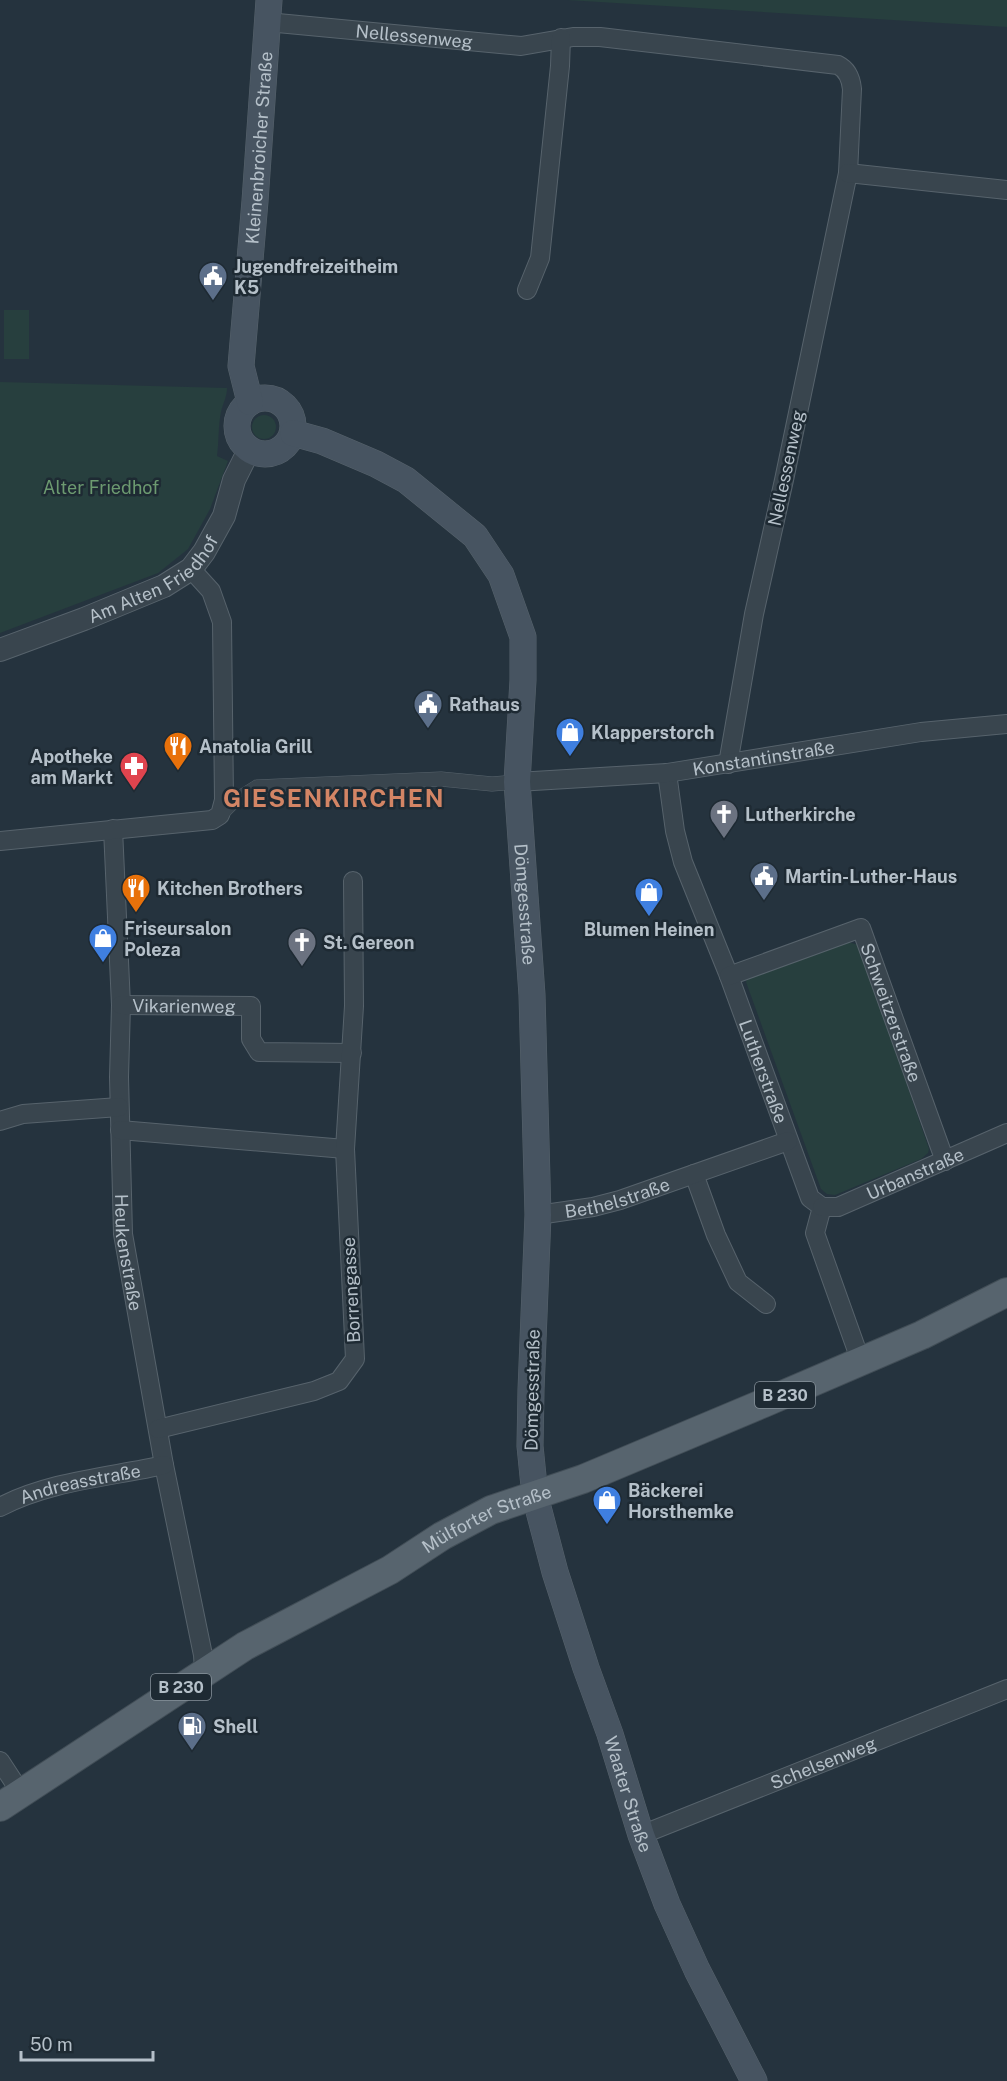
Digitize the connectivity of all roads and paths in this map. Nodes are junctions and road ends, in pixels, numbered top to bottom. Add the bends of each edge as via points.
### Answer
1 (268, 11) edge
2 (561, 38) junction
3 (848, 173) junction
4 (1007, 190) edge
5 (527, 291) dead end
6 (250, 402) junction
7 (293, 433) junction
8 (249, 450) junction
9 (191, 569) junction
10 (0, 650) edge
11 (1007, 724) edge
12 (728, 764) junction
13 (667, 773) junction
14 (505, 783) junction
15 (220, 815) junction
16 (113, 829) junction
17 (0, 841) edge
18 (352, 880) dead end
19 (729, 976) junction
20 (121, 1005) junction
21 (352, 1053) junction
22 (119, 1107) junction
23 (0, 1121) edge
24 (120, 1130) junction
25 (1007, 1133) edge
26 (788, 1141) junction
27 (345, 1149) junction
28 (945, 1161) junction
29 (694, 1174) junction
30 (822, 1207) junction
31 (538, 1215) junction
32 (1007, 1292) edge
33 (766, 1304) dead end
34 (861, 1362) junction
35 (158, 1429) junction
36 (164, 1465) junction
37 (535, 1496) junction
38 (0, 1508) edge
39 (204, 1671) junction
40 (1007, 1689) edge
41 (0, 1761) edge
42 (10, 1800) edge
43 (641, 1835) junction
44 (754, 2081) edge

1 - 2 street, Nellessenweg via 521,46
1 - 6 main road, Kleinenbroicher Straße via 241,366
2 - 3 street, Nellessenweg via 600,37 843,67 852,89
2 - 5 street via 540,258
3 - 4 street
3 - 12 street, Nellessenweg via 754,614
6 - 7 main road via 266,398 282,403 292,417
6 - 8 main road via 239,414 236,429
7 - 8 main road via 285,446 272,454
7 - 14 main road, Dömgesstraße via 333,446 406,480 475,536 501,574 524,637 523,680
8 - 9 street, Am Alten Friedhof via 234,480 224,516
9 - 10 street, Am Alten Friedhof via 164,586
9 - 15 street via 212,591 222,622 224,800
11 - 12 street, Konstantinstraße via 921,732
12 - 13 street, Konstantinstraße
13 - 14 street, Konstantinstraße
13 - 19 street, Lutherstraße via 683,862
14 - 15 street via 441,779 257,787
14 - 31 main road, Dömgesstraße via 532,995
15 - 16 street via 212,820
16 - 17 street
16 - 20 street, Heukenstraße
18 - 21 street, Borrengasse
19 - 26 street, Lutherstraße
19 - 28 street, Schweitzerstraße via 861,928
20 - 21 street, Vikarienweg via 251,1006 251,1039 259,1052
20 - 22 street, Heukenstraße
21 - 27 street, Borrengasse
22 - 23 street via 23,1114
22 - 24 street, Heukenstraße
24 - 27 street
24 - 35 street, Heukenstraße via 123,1234
25 - 28 street, Urbanstraße
26 - 29 street, Bethelstraße
26 - 30 street, Lutherstraße via 810,1198
27 - 35 street, Borrengasse via 355,1359 339,1381 314,1391
28 - 30 street, Urbanstraße via 838,1207
29 - 31 street, Bethelstraße via 620,1200
29 - 33 street, Bethelstraße via 738,1282
30 - 34 street via 814,1233
31 - 37 main road, Dömgesstraße via 531,1390
32 - 34 main road, Mülforter Straße / B 230
34 - 37 main road, Mülforter Straße / B 230 via 604,1471
35 - 36 street, Heukenstraße
36 - 38 street, Andreasstraße via 22,1496
36 - 39 street, Heukenstraße
37 - 39 main road, Mülforter Straße / B 230 via 491,1510
37 - 43 main road, Waater Straße via 563,1598
39 - 42 main road, Mülforter Straße / B 230
40 - 43 street, Schelsenweg
41 - 42 street
43 - 44 main road, Waater Straße via 692,1960

